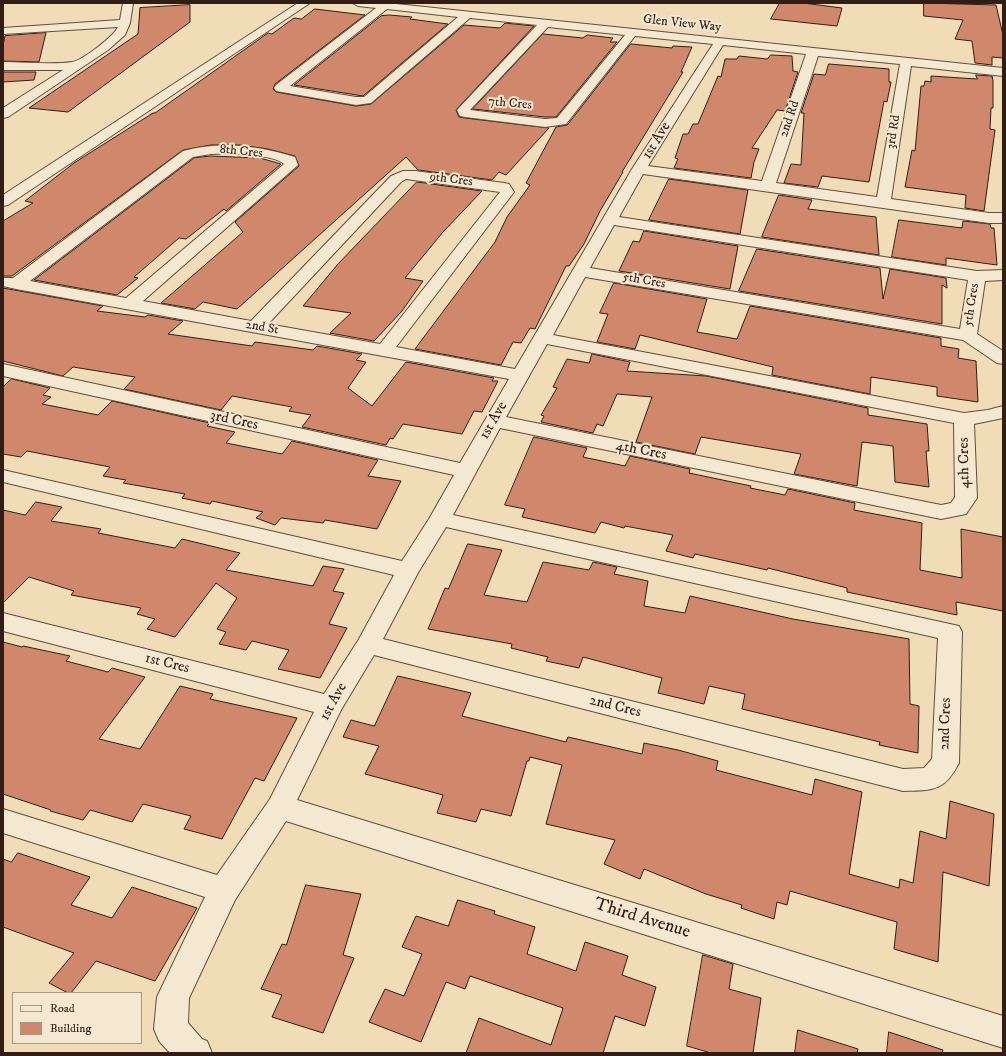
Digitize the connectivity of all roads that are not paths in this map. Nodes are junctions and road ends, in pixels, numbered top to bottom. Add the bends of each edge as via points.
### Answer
1 (128, 3) edge
2 (305, 3) edge
3 (358, 3) edge
4 (392, 5) edge
5 (467, 15) junction
6 (125, 23) junction
7 (544, 24) junction
8 (3, 31) edge
9 (632, 32) junction
10 (720, 42) junction
11 (813, 52) junction
12 (906, 62) junction
13 (3, 66) edge
14 (75, 66) junction
15 (1003, 72) edge
16 (5, 111) edge
17 (639, 169) junction
18 (768, 186) junction
19 (3, 202) edge
20 (882, 202) junction
21 (1003, 218) edge
22 (610, 220) junction
23 (580, 270) junction
24 (1003, 275) edge
25 (977, 276) junction
26 (9, 283) edge
27 (130, 304) junction
28 (256, 326) junction
29 (968, 336) junction
30 (542, 338) junction
31 (384, 351) junction
32 (1003, 359) edge
33 (3, 370) edge
34 (520, 375) junction
35 (1003, 412) edge
36 (964, 419) junction
37 (494, 421) junction
38 (466, 471) junction
39 (3, 476) edge
40 (440, 519) junction
41 (408, 570) junction
42 (3, 622) edge
43 (368, 644) junction
44 (330, 706) junction
45 (280, 807) junction
46 (3, 821) edge
47 (224, 890) junction
48 (1003, 1032) edge
49 (195, 1053) edge

1 - 6 street
2 - 19 street
3 - 4 street, Glen View Way
4 - 5 street, Glen View Way
4 - 5 street via 280,88 356,101 367,100
5 - 7 street, Glen View Way
6 - 8 street
6 - 14 street via 121,33 104,48
7 - 9 street, Glen View Way
7 - 9 street, 7th Cres via 463,110 465,114 545,123 561,120
9 - 10 street, Glen View Way
10 - 11 street, Glen View Way
10 - 17 street, 1st Ave
11 - 12 street, Glen View Way
11 - 18 street, 2nd Rd
12 - 15 street, Glen View Way
12 - 20 street, 3rd Rd
13 - 14 street
14 - 16 street
17 - 18 street
17 - 22 street, 1st Ave
18 - 20 street
20 - 21 street
22 - 23 street, 1st Ave
22 - 25 street, 5th Cres
23 - 29 street, 5th Cres
23 - 30 street, 1st Ave
24 - 25 street
25 - 29 street, 5th Cres
26 - 27 street, 2nd St
26 - 27 street, 8th Cres via 188,154 201,149 218,148 280,156 290,160 291,165
27 - 28 street, 2nd St
28 - 31 street, 2nd St
28 - 31 street, 9th Cres via 396,179 403,175 504,187 507,192
29 - 32 street
30 - 34 street, 1st Ave
30 - 36 street, 4th Cres
31 - 34 street, 2nd St
33 - 38 street, 3rd Cres
34 - 37 street, 1st Ave
35 - 36 street
36 - 37 street, 4th Cres via 966,498 958,509 941,512
37 - 38 street, 1st Ave
38 - 40 street, 1st Ave
39 - 41 street
40 - 41 street, 1st Ave
40 - 43 street, 2nd Cres via 950,632 945,763 931,778 903,780
41 - 43 street, 1st Ave
42 - 44 street, 1st Cres
43 - 44 street, 1st Ave
44 - 45 street, 1st Ave
45 - 47 street, 1st Ave
45 - 48 street, Third Avenue
46 - 47 street
47 - 49 street, 1st Ave via 173,997 171,1029 190,1051

